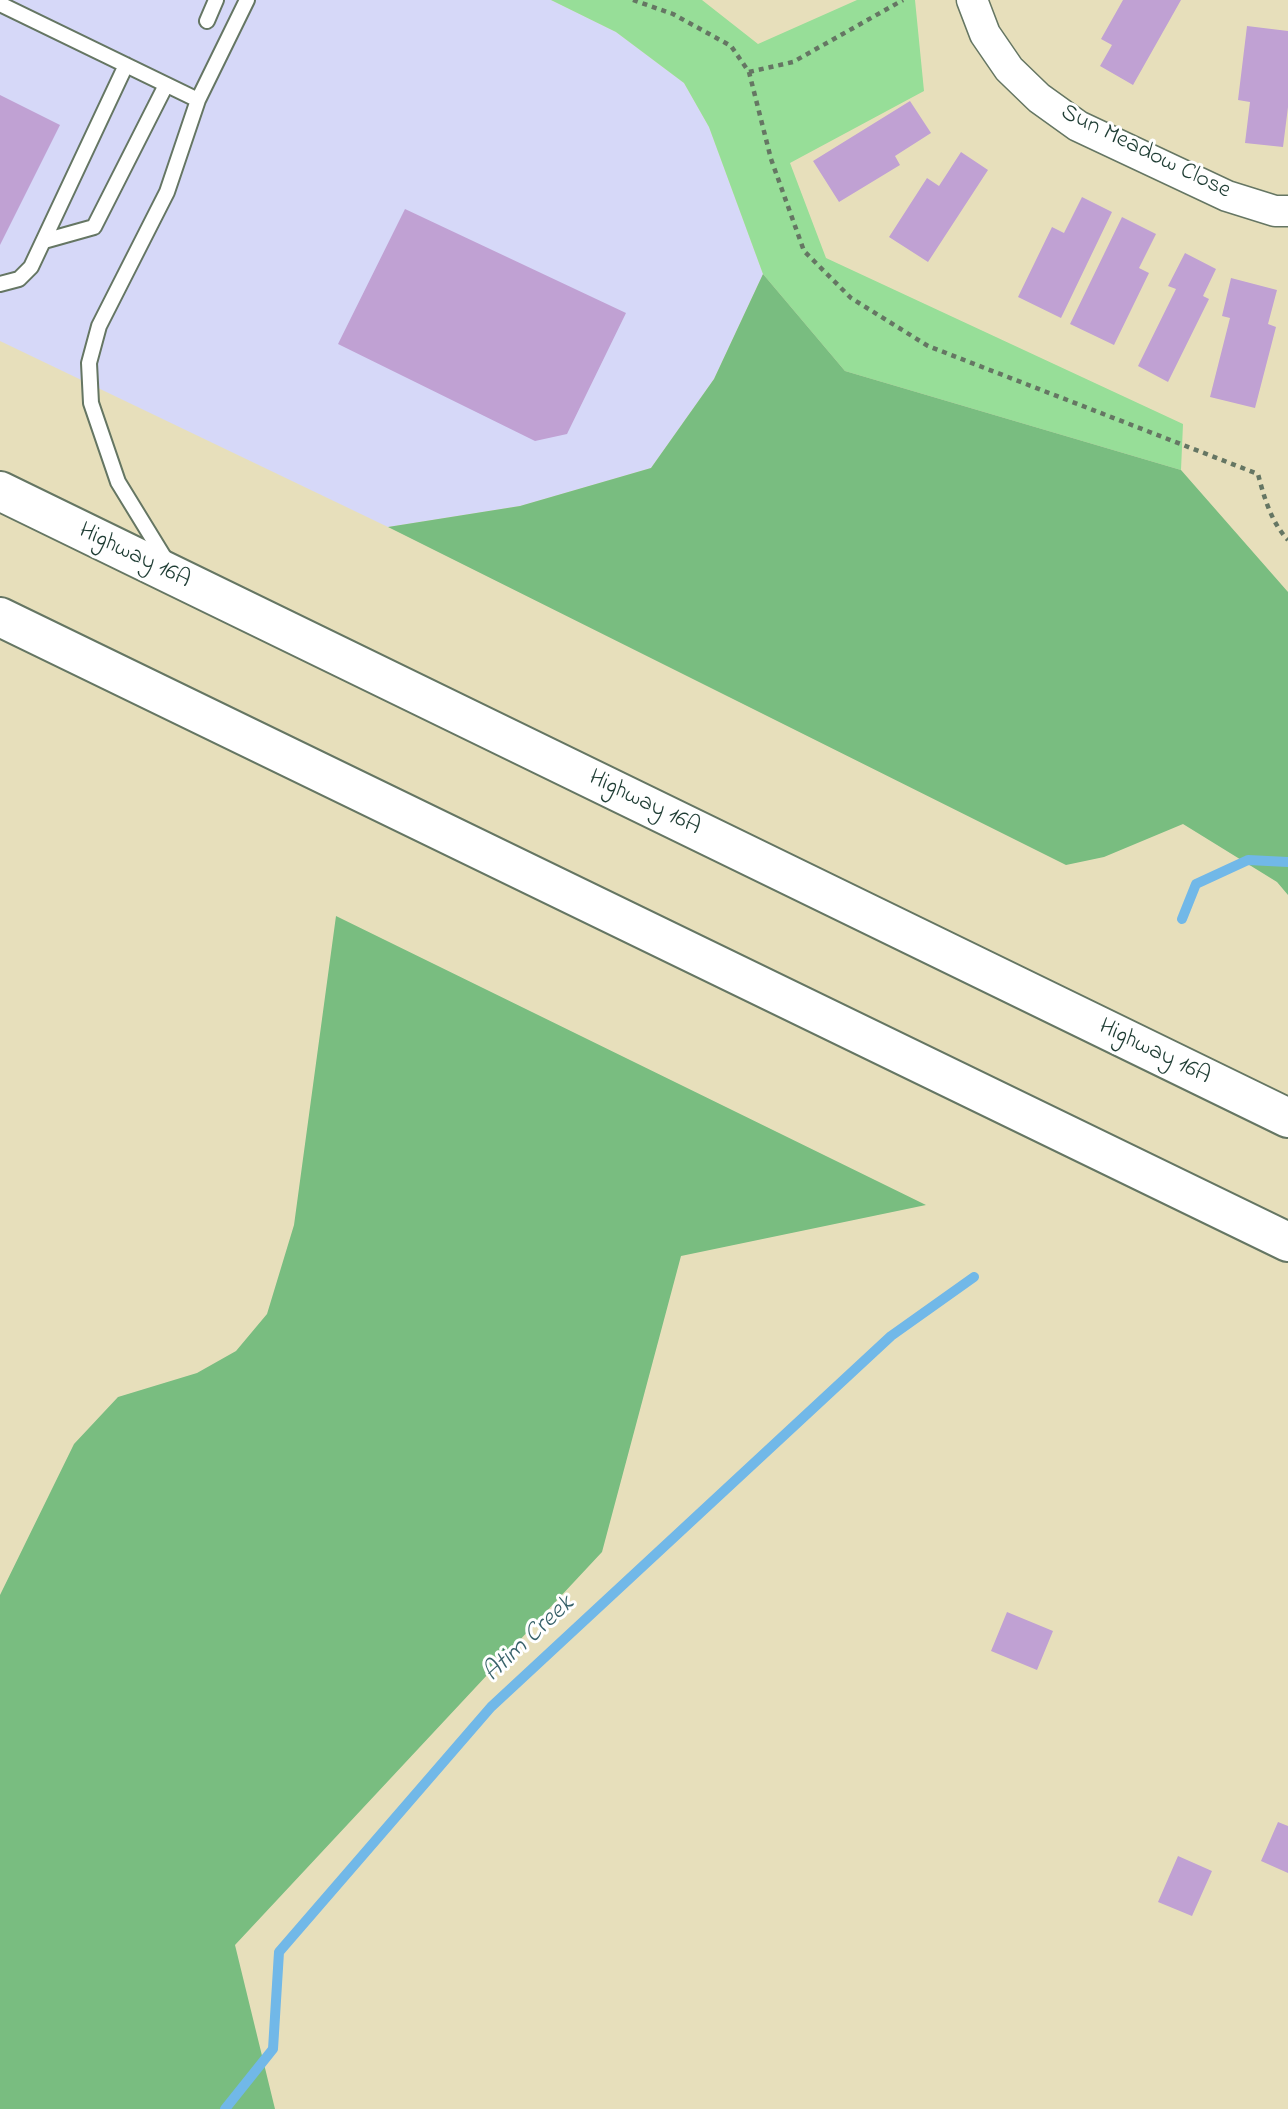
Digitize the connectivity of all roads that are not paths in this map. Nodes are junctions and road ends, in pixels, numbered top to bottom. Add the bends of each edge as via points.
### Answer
1 (216, 0) edge
2 (247, 0) edge
3 (972, 0) edge
4 (0, 4) edge
5 (206, 21) dead end
6 (126, 65) junction
7 (166, 85) junction
8 (198, 100) junction
9 (1288, 211) edge
10 (44, 241) junction
11 (0, 284) edge
12 (0, 491) edge
13 (178, 579) junction
14 (0, 617) edge
15 (1288, 1118) edge
16 (1288, 1242) edge

1 - 5 lane
2 - 8 lane
3 - 9 street, Sun Meadow Close via 985,34 1009,69 1078,126 1227,196
4 - 6 lane
6 - 7 lane
6 - 10 lane
7 - 8 lane
7 - 10 lane via 94,227
8 - 13 lane via 167,192 99,326 89,363 91,403 118,482
10 - 11 lane via 19,279
12 - 13 main road, Highway 16A
13 - 15 main road, Highway 16A
14 - 16 main road

